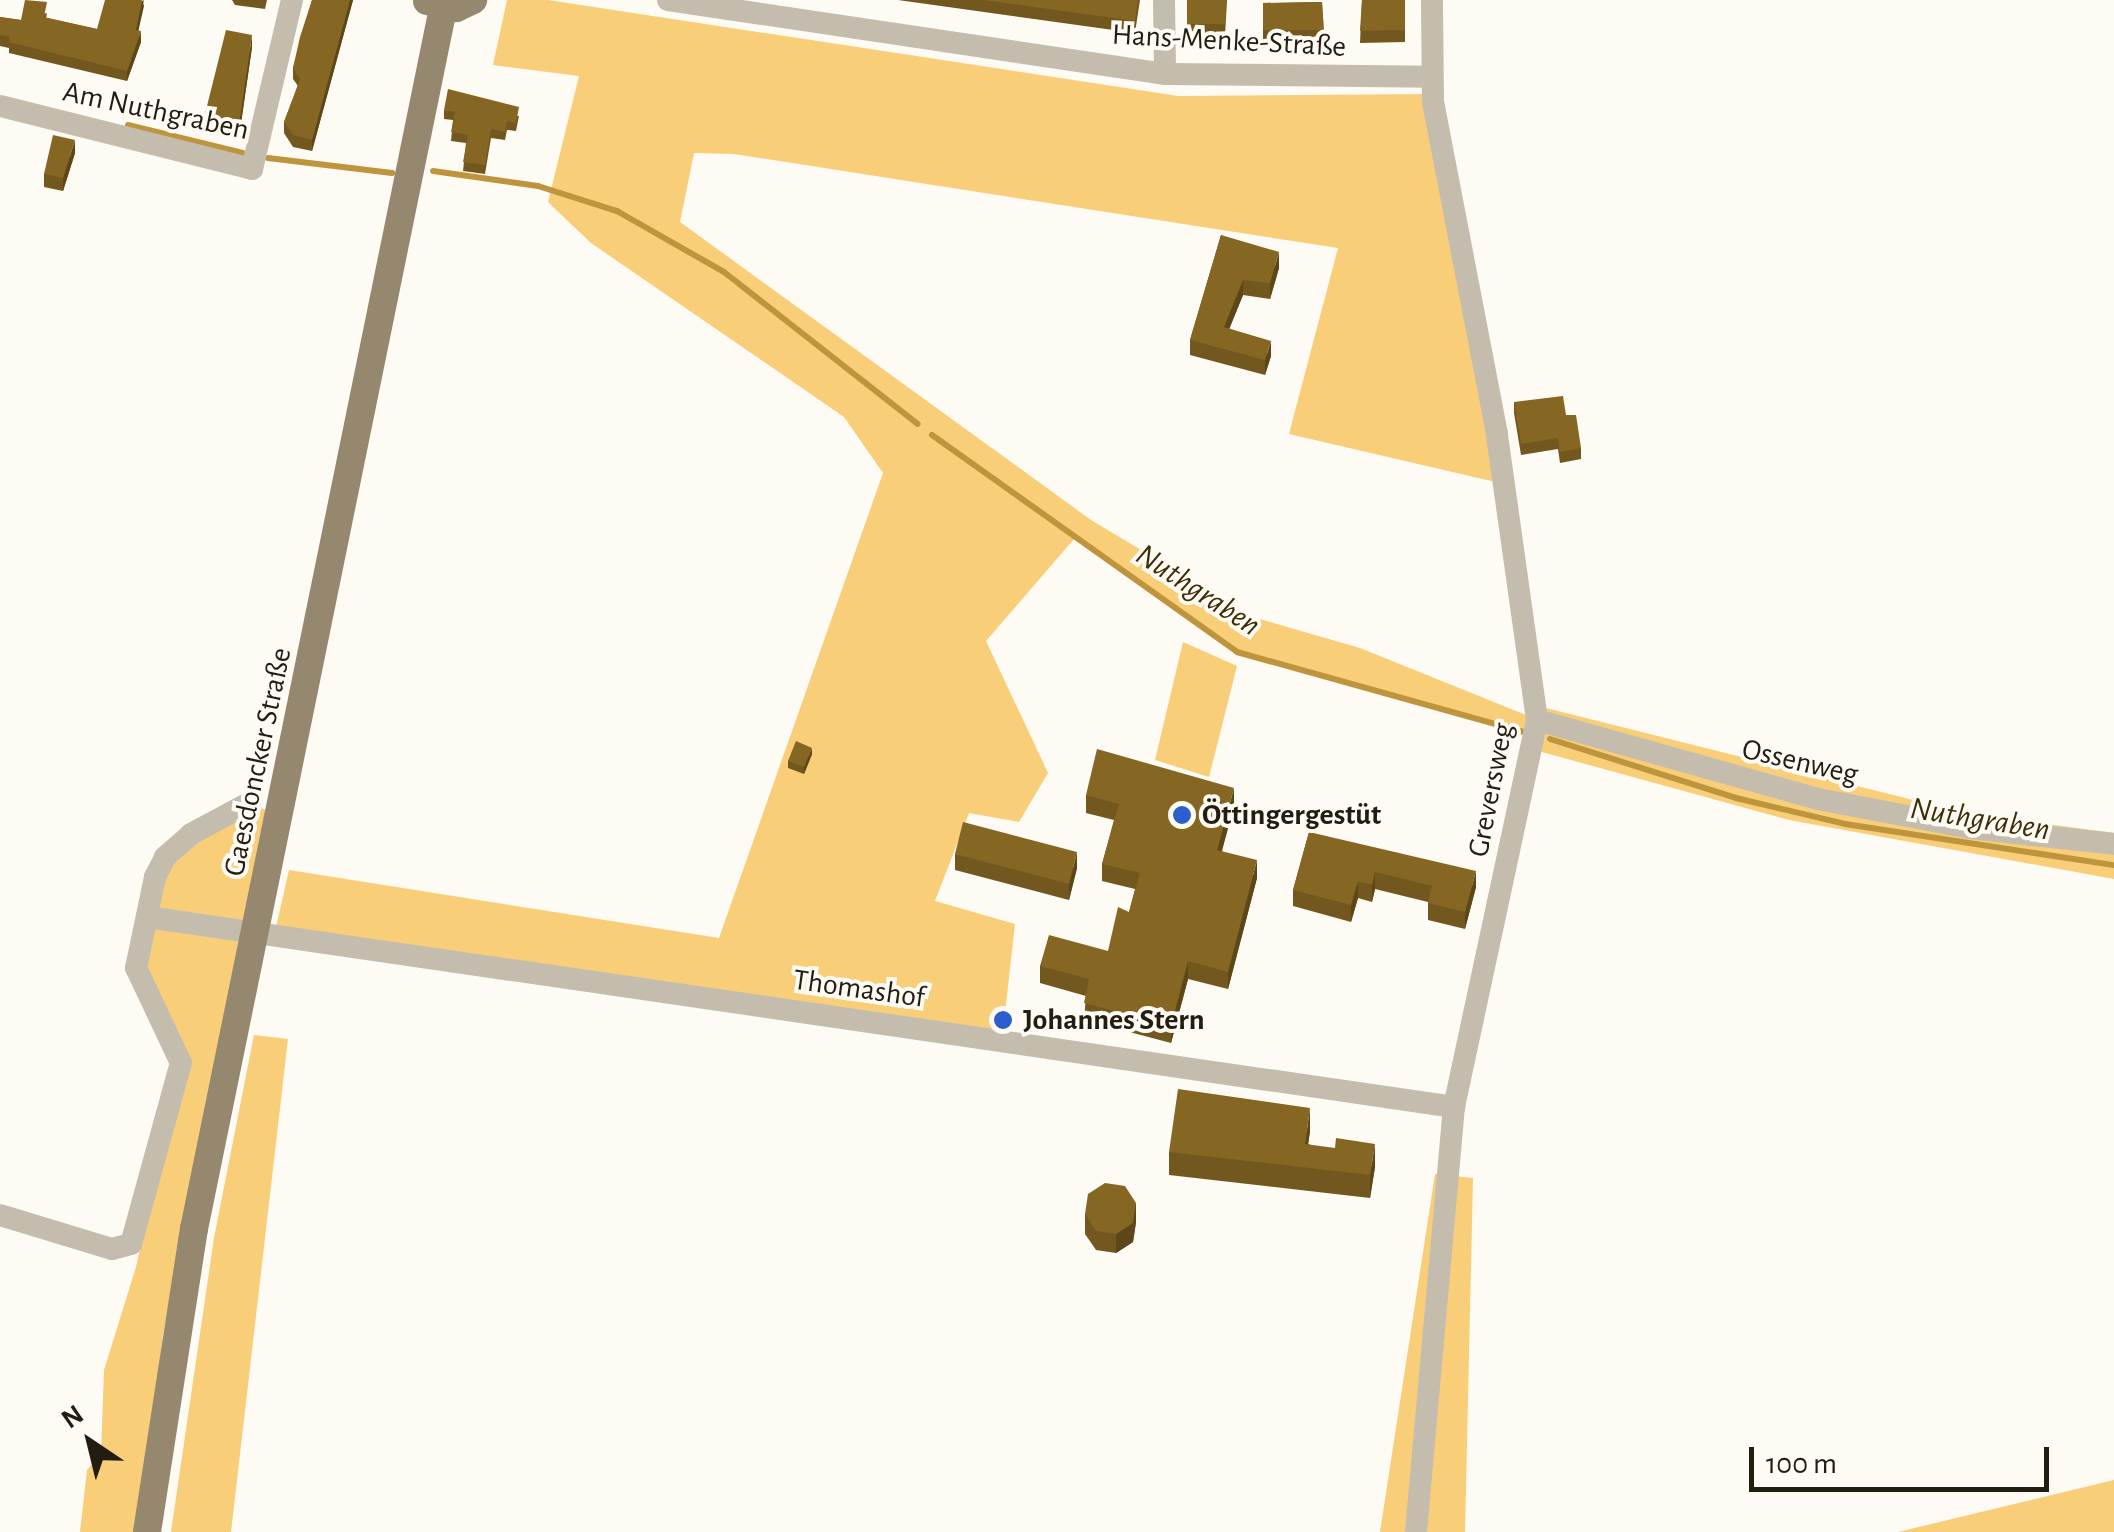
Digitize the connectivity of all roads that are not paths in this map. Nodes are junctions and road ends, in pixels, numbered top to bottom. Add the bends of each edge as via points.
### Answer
1 (292, 0) edge
2 (473, 0) edge
3 (668, 0) edge
4 (1164, 0) edge
5 (1432, 0) edge
6 (434, 4) edge
7 (740, 6) edge
8 (1165, 74) junction
9 (1431, 77) junction
10 (0, 106) edge
11 (1537, 720) junction
12 (244, 805) dead end
13 (2114, 844) edge
14 (147, 917) junction
15 (254, 934) junction
16 (1454, 1107) junction
17 (0, 1216) edge
18 (147, 1532) edge
19 (1416, 1532) edge

1 - 10 street, Am Nuthgraben via 252,169
2 - 6 main road, Gaesdoncker Straße
3 - 7 street, Hans-Menke-Straße
4 - 8 street
5 - 9 street, Greversweg
6 - 15 main road, Gaesdoncker Straße
7 - 8 street, Hans-Menke-Straße
8 - 9 street, Hans-Menke-Straße
9 - 11 street, Greversweg via 1497,434
11 - 13 street, Ossenweg via 1818,799 1970,828
11 - 16 street, Greversweg
12 - 14 street via 165,857
14 - 15 street, Thomashof
14 - 17 street via 136,968 181,1063 131,1244 112,1249
15 - 16 street, Thomashof
15 - 18 main road, Gaesdoncker Straße via 194,1229
16 - 19 street, Greversweg

